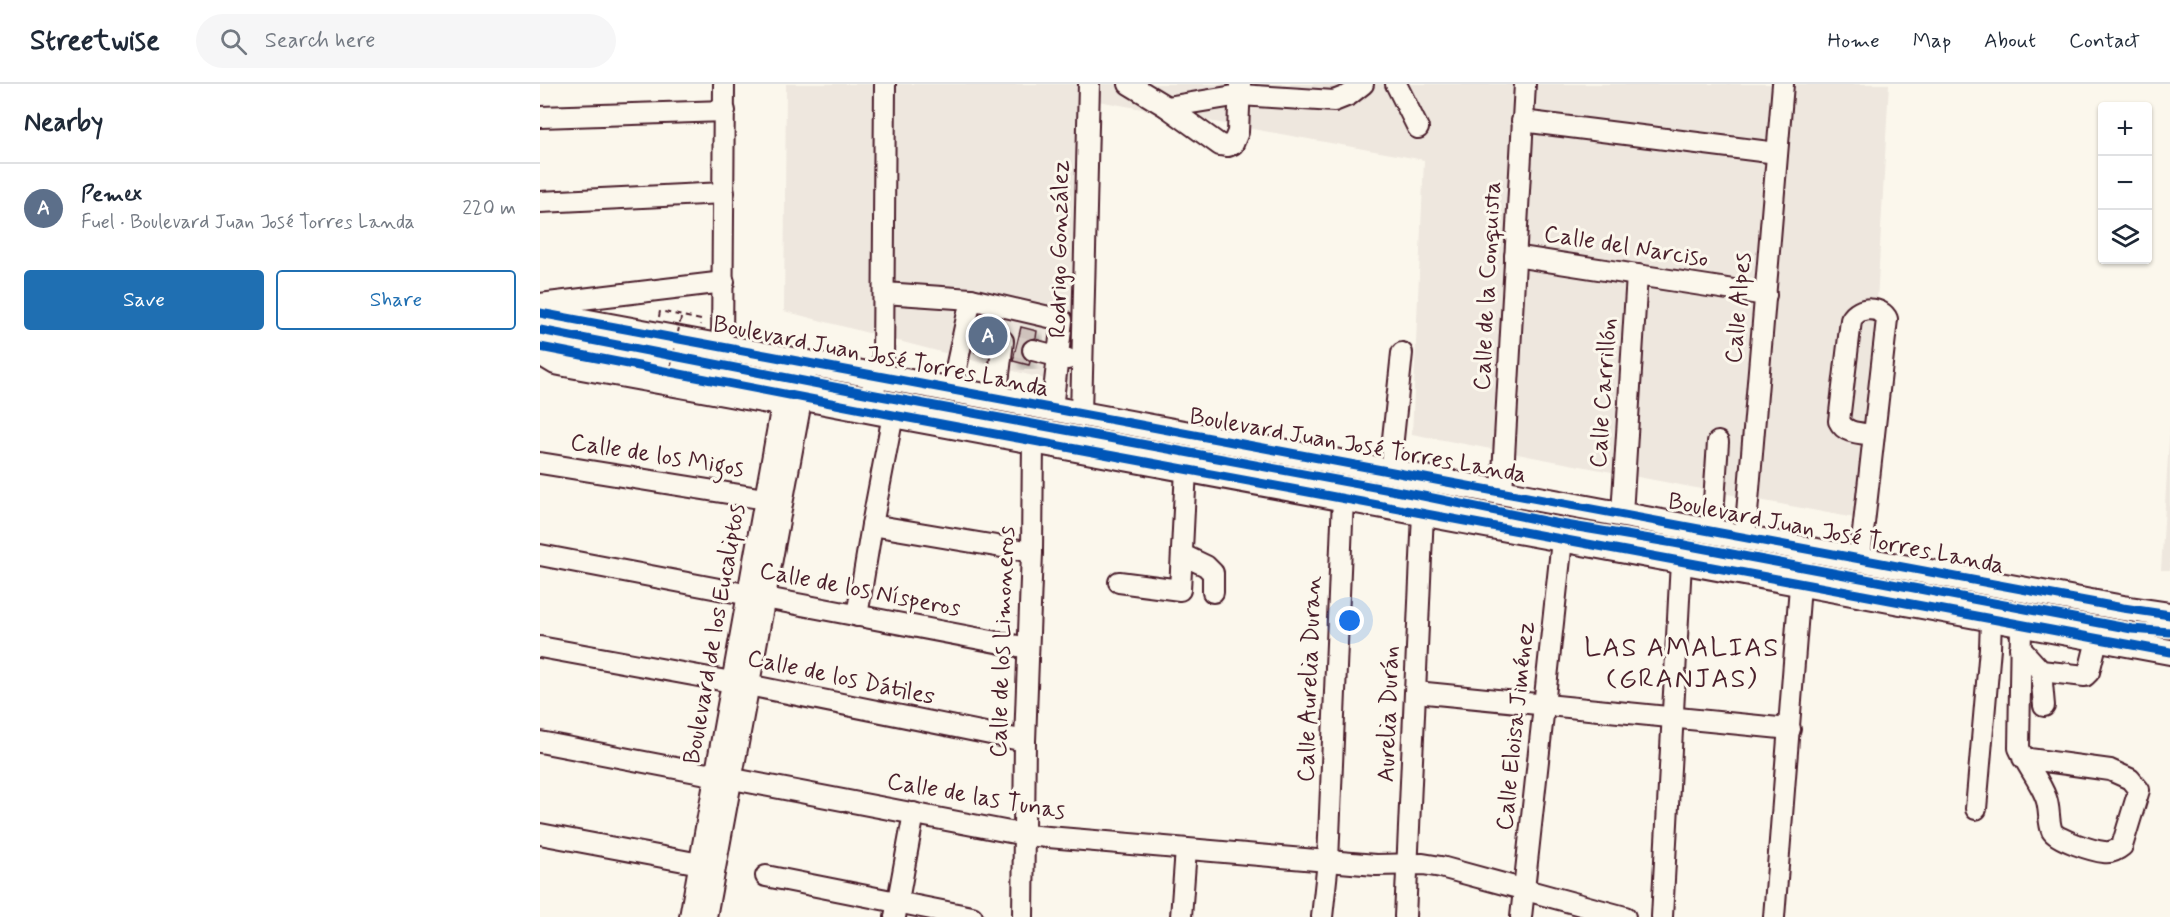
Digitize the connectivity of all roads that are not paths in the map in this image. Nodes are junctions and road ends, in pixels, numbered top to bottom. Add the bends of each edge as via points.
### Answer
1 (724, 84) edge
2 (885, 84) edge
3 (1089, 84) edge
4 (1129, 84) edge
5 (1363, 84) edge
6 (1396, 84) edge
7 (1525, 84) edge
8 (1783, 84) edge
9 (1240, 90) edge
10 (1167, 107) junction
11 (725, 111) junction
12 (540, 117) edge
13 (1522, 122) junction
14 (1418, 128) dead end
15 (1777, 153) junction
16 (724, 193) junction
17 (540, 202) edge
18 (1515, 256) junction
19 (1637, 275) junction
20 (724, 282) junction
21 (884, 293) junction
22 (1766, 295) junction
23 (971, 299) junction
24 (540, 304) edge
25 (1084, 309) junction
26 (540, 313) edge
27 (1062, 320) junction
28 (999, 340) junction
29 (540, 347) edge
30 (722, 347) junction
31 (1402, 353) dead end
32 (540, 355) edge
33 (1057, 356) junction
34 (799, 362) junction
35 (1082, 363) junction
36 (880, 377) junction
37 (951, 391) junction
38 (996, 399) junction
39 (793, 401) junction
40 (857, 407) junction
41 (1052, 409) junction
42 (893, 415) junction
43 (1081, 415) junction
44 (1874, 435) junction
45 (1033, 440) junction
46 (1718, 442) dead end
47 (540, 463) edge
48 (1186, 469) junction
49 (1394, 472) junction
50 (1502, 492) junction
51 (1343, 498) junction
52 (765, 499) junction
53 (1423, 513) junction
54 (1622, 514) junction
55 (872, 525) junction
56 (1712, 531) junction
57 (1745, 537) junction
58 (1562, 540) junction
59 (1803, 548) junction
60 (1032, 552) junction
61 (540, 555) edge
62 (1183, 555) junction
63 (1860, 559) junction
64 (1681, 562) junction
65 (1119, 582) dead end
66 (1800, 584) junction
67 (1213, 592) dead end
68 (757, 596) junction
69 (2170, 615) edge
70 (857, 616) junction
71 (1991, 620) junction
72 (2020, 637) junction
73 (2097, 640) junction
74 (540, 647) edge
75 (1028, 648) junction
76 (2170, 652) edge
77 (2041, 671) junction
78 (741, 683) junction
79 (1416, 692) junction
80 (1545, 705) junction
81 (2044, 706) dead end
82 (1673, 718) junction
83 (1790, 729) junction
84 (540, 741) edge
85 (1025, 741) junction
86 (2023, 758) junction
87 (724, 776) junction
88 (1976, 809) dead end
89 (914, 813) junction
90 (540, 834) edge
91 (1025, 835) junction
92 (1186, 849) junction
93 (1328, 861) junction
94 (1408, 864) junction
95 (707, 865) junction
96 (766, 876) dead end
97 (1524, 888) junction
98 (897, 910) edge
99 (690, 917) edge
100 (706, 917) edge
101 (972, 917) edge
102 (1023, 917) edge
103 (1181, 917) edge
104 (1323, 917) edge
105 (1405, 917) edge
106 (1521, 917) edge
107 (1625, 917) edge
108 (1662, 917) edge
109 (1774, 917) edge

1 - 11 street
2 - 21 street
3 - 25 street, Rodrigo González
4 - 10 street
5 - 9 street via 1334,101
6 - 14 street
7 - 13 street, Calle de la Conquista
8 - 15 street, Calle Alpes
9 - 10 street
9 - 10 street via 1238,132 1228,146 1220,145
11 - 12 street
11 - 16 street
13 - 15 street
13 - 18 street, Calle de la Conquista
15 - 22 street, Calle Alpes
16 - 17 street
16 - 20 street
18 - 19 street, Calle del Narciso
18 - 50 street, Calle de la Conquista
19 - 22 street, Calle del Narciso
19 - 54 street, Calle Carrillón
20 - 24 street
20 - 30 street
21 - 23 street
21 - 36 street
22 - 57 street, Calle Alpes
23 - 27 street
23 - 28 street
25 - 27 street
25 - 35 street, Rodrigo González
26 - 30 main road, Boulevard Juan José Torres Landa
27 - 33 street
28 - 33 street
28 - 37 street
28 - 38 street
29 - 39 main road
30 - 34 main road, Boulevard Juan José Torres Landa
31 - 49 street via 1392,448
32 - 39 street via 565,366
33 - 35 street
33 - 41 street
34 - 36 main road, Boulevard Juan José Torres Landa
34 - 39 street, Boulevard de los Eucaliptos
35 - 43 street, Rodrigo González
36 - 37 main road, Boulevard Juan José Torres Landa
36 - 40 street
37 - 38 main road, Boulevard Juan José Torres Landa
38 - 41 main road, Boulevard Juan José Torres Landa
39 - 40 main road
39 - 52 street, Boulevard de los Eucaliptos
39 - 68 street, Boulevard de los Eucaliptos
40 - 42 main road
41 - 43 main road, Boulevard Juan José Torres Landa
42 - 45 main road
42 - 55 street
43 - 49 main road, Boulevard Juan José Torres Landa
44 - 44 street via 1848,431 1839,421 1851,320 1863,309 1886,316
44 - 63 street
45 - 48 main road
45 - 60 street, Calle de los Limoneros
46 - 56 street
47 - 52 street, Calle de los Migos
48 - 51 main road
48 - 62 street
49 - 50 main road, Boulevard Juan José Torres Landa
50 - 54 main road, Boulevard Juan José Torres Landa
51 - 53 main road
51 - 93 street, Calle Aurelia Duran
52 - 68 street, Boulevard de los Eucaliptos
53 - 58 main road
53 - 79 street, Aurelia Durán
54 - 56 main road, Boulevard Juan José Torres Landa
55 - 60 street
55 - 70 street
56 - 57 main road, Boulevard Juan José Torres Landa
57 - 59 main road, Boulevard Juan José Torres Landa
58 - 64 main road
58 - 80 street, Calle Eloisa Jiménez
59 - 63 main road, Boulevard Juan José Torres Landa
59 - 66 street
60 - 75 street, Calle de los Limoneros
61 - 68 street, Calle de los Nísperos
62 - 65 street via 1180,590
62 - 67 street via 1213,573
63 - 69 main road, Boulevard Juan José Torres Landa
64 - 66 main road
64 - 82 street
66 - 71 main road
66 - 83 street
68 - 70 street, Calle de los Nísperos
68 - 78 street, Boulevard de los Eucaliptos
70 - 75 street, Calle de los Nísperos
71 - 72 main road
71 - 88 street
72 - 73 main road
72 - 77 street
72 - 86 street via 2019,748
73 - 76 main road
73 - 77 street via 2085,676
74 - 78 street, Calle de los Dátiles
75 - 85 street, Calle de los Limoneros
77 - 81 street
78 - 85 street, Calle de los Dátiles
78 - 87 street, Boulevard de los Eucaliptos
79 - 80 street
79 - 94 street, Aurelia Durán
80 - 82 street
80 - 97 street, Calle Eloisa Jiménez
82 - 83 street
82 - 108 street
83 - 109 street
84 - 87 street, Calle de las Tunas
85 - 91 street, Calle de los Limoneros
86 - 86 street via 2047,800 2052,831 2060,838 2105,852 2122,846 2139,790 2130,779 2110,770
87 - 89 street, Calle de las Tunas
87 - 95 street, Boulevard de los Eucaliptos
89 - 91 street, Calle de las Tunas
89 - 98 street
90 - 95 street
91 - 92 street, Calle de las Tunas
91 - 102 street, Calle de los Limoneros
92 - 93 street, Calle de las Tunas
92 - 103 street
93 - 94 street, Calle de las Tunas
93 - 104 street, Calle Aurelia Duran
94 - 97 street, Calle de las Tunas via 1441,867
94 - 105 street, Aurelia Durán
95 - 99 street, Boulevard de los Eucaliptos
95 - 100 street, Boulevard de los Eucaliptos
96 - 98 street
97 - 106 street, Calle Eloisa Jiménez
97 - 107 street, Calle de las Tunas
98 - 101 street

